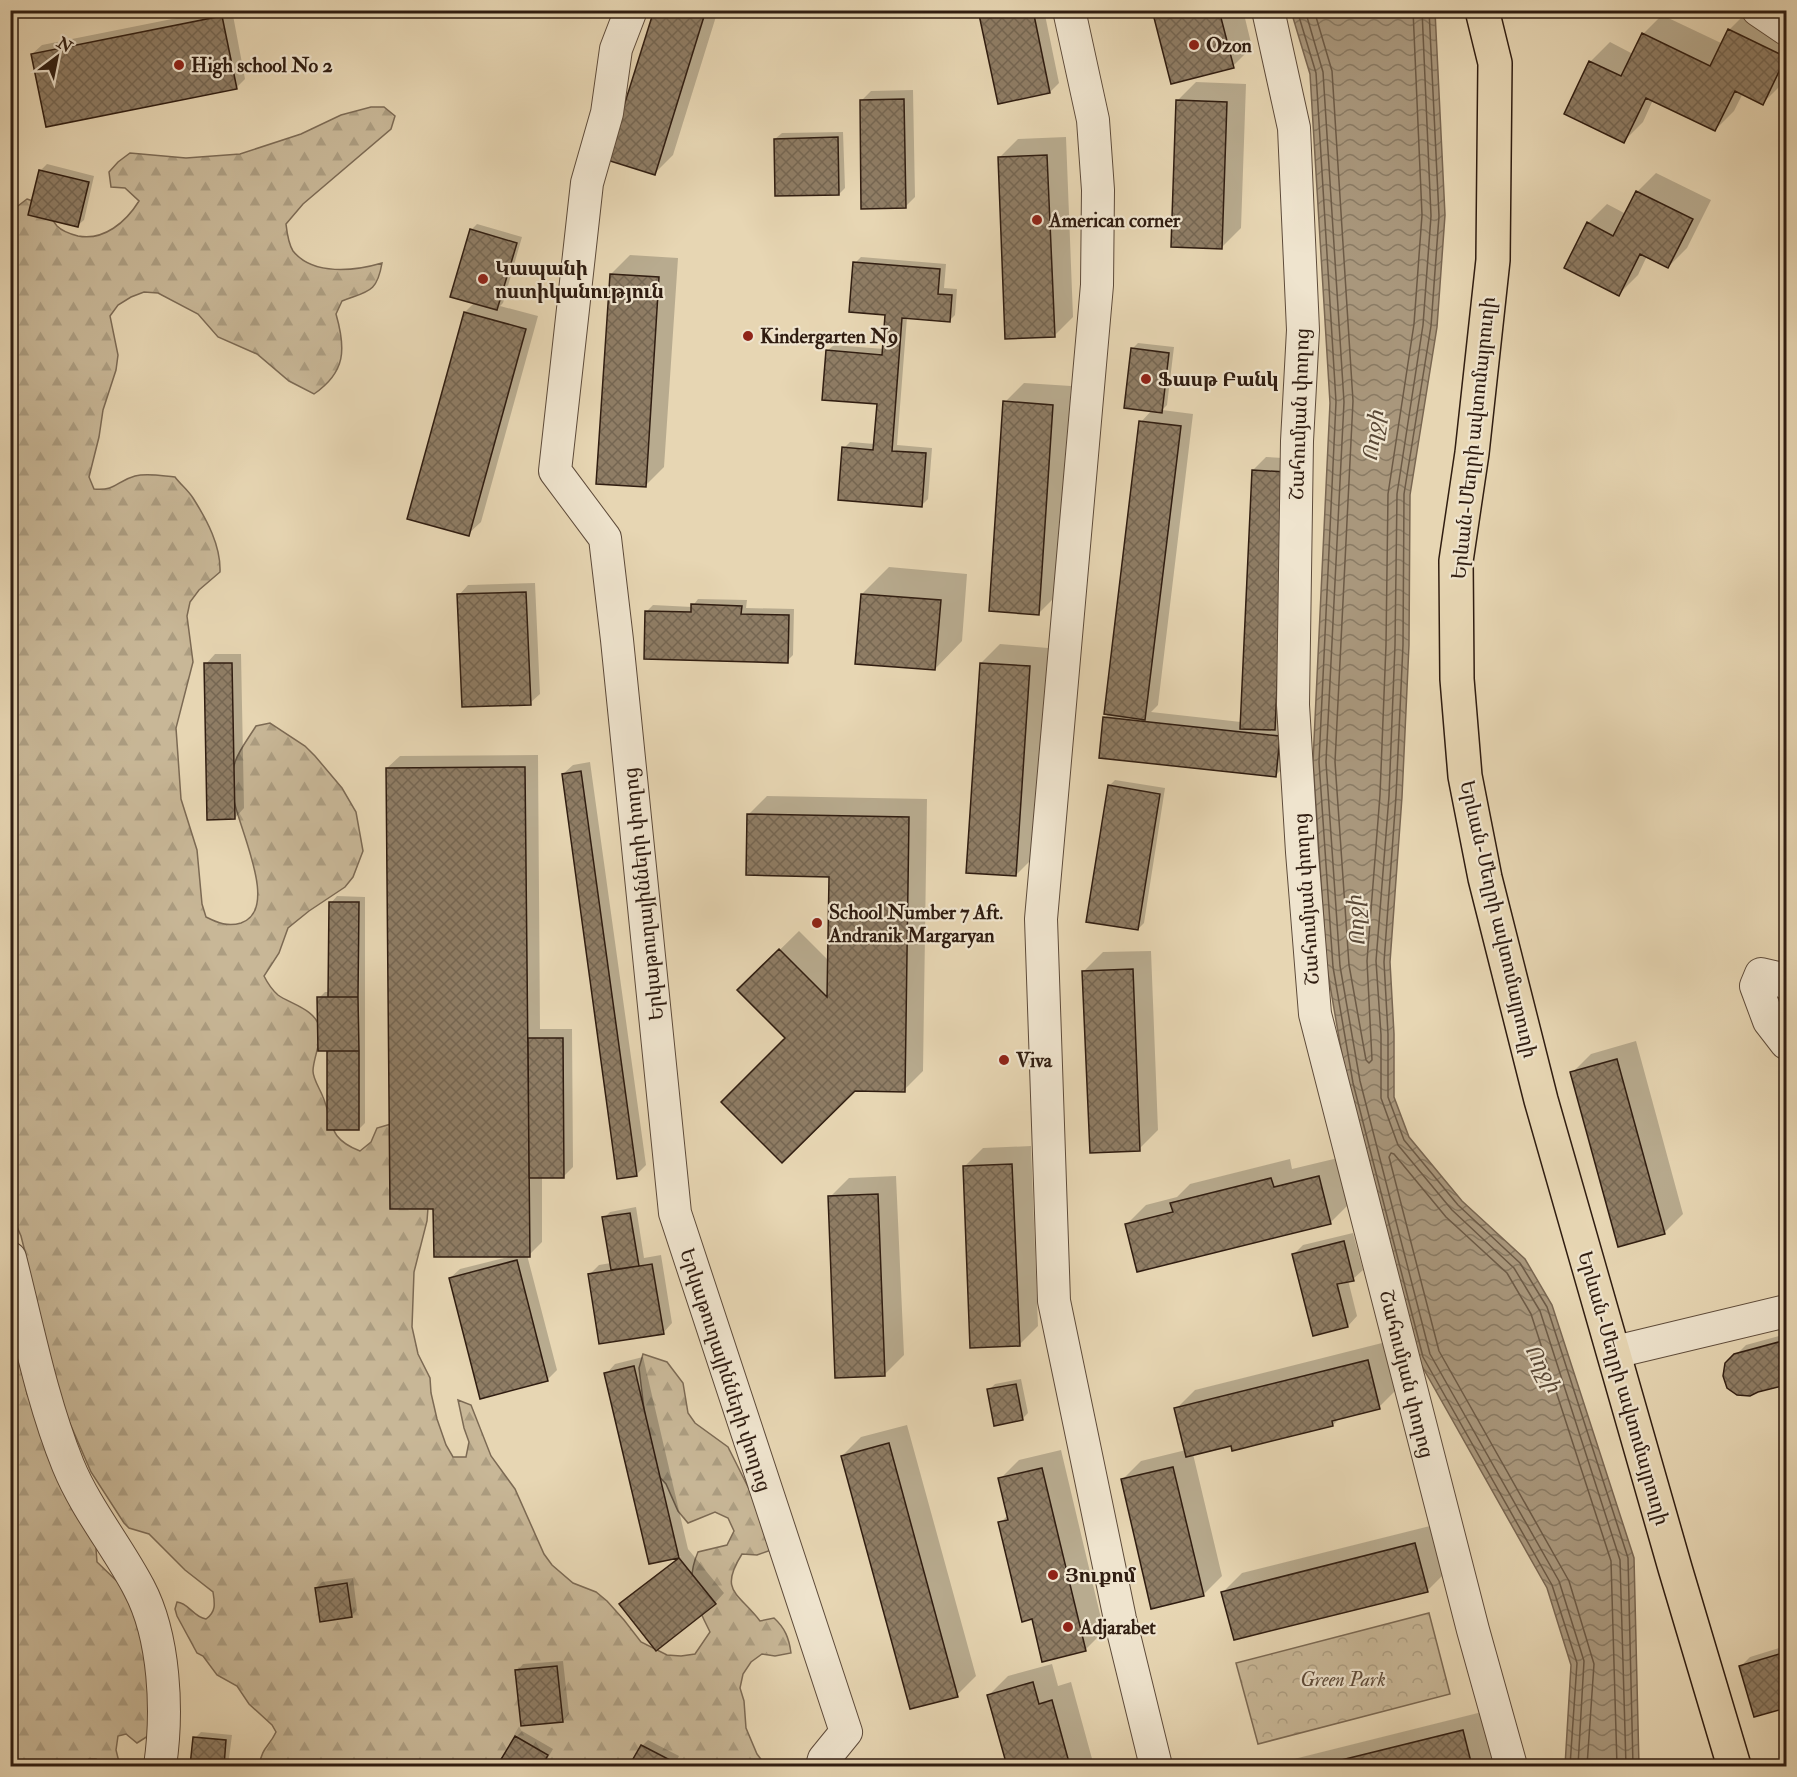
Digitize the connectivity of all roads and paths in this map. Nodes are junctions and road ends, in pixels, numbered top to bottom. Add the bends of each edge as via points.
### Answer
1 (631, 10) edge
2 (1069, 10) edge
3 (1268, 10) edge
4 (1482, 10) edge
5 (1758, 10) edge
6 (1786, 29) edge
7 (1786, 983) edge
8 (1786, 1043) edge
9 (10, 1258) edge
10 (1786, 1311) edge
11 (1615, 1352) junction
12 (160, 1767) edge
13 (822, 1767) edge
14 (1156, 1767) edge
15 (1511, 1767) edge
16 (1734, 1767) edge

1 - 13 street, Երկաթուղայինների փողոց via 616,50 607,113 586,183 555,471 605,538 675,1213 846,1732
2 - 14 street via 1093,120 1098,190 1097,285 1041,919 1054,1301 1120,1618
3 - 15 street, Շահումյան փողոց via 1294,128 1303,330 1297,441 1293,705 1315,1014
4 - 11 highway, Երևան-Մեղրի ավտոմայրուղի via 1495,63 1492,260 1472,453 1456,561 1457,679 1465,776 1485,878 1541,1100
5 - 6 street
7 - 8 street via 1761,974 1756,986 1769,1021
9 - 12 street via 46,1403 69,1466 89,1507 139,1588 153,1623 161,1671
10 - 11 street
11 - 16 highway, Երևան-Մեղրի ավտոմայրուղի

